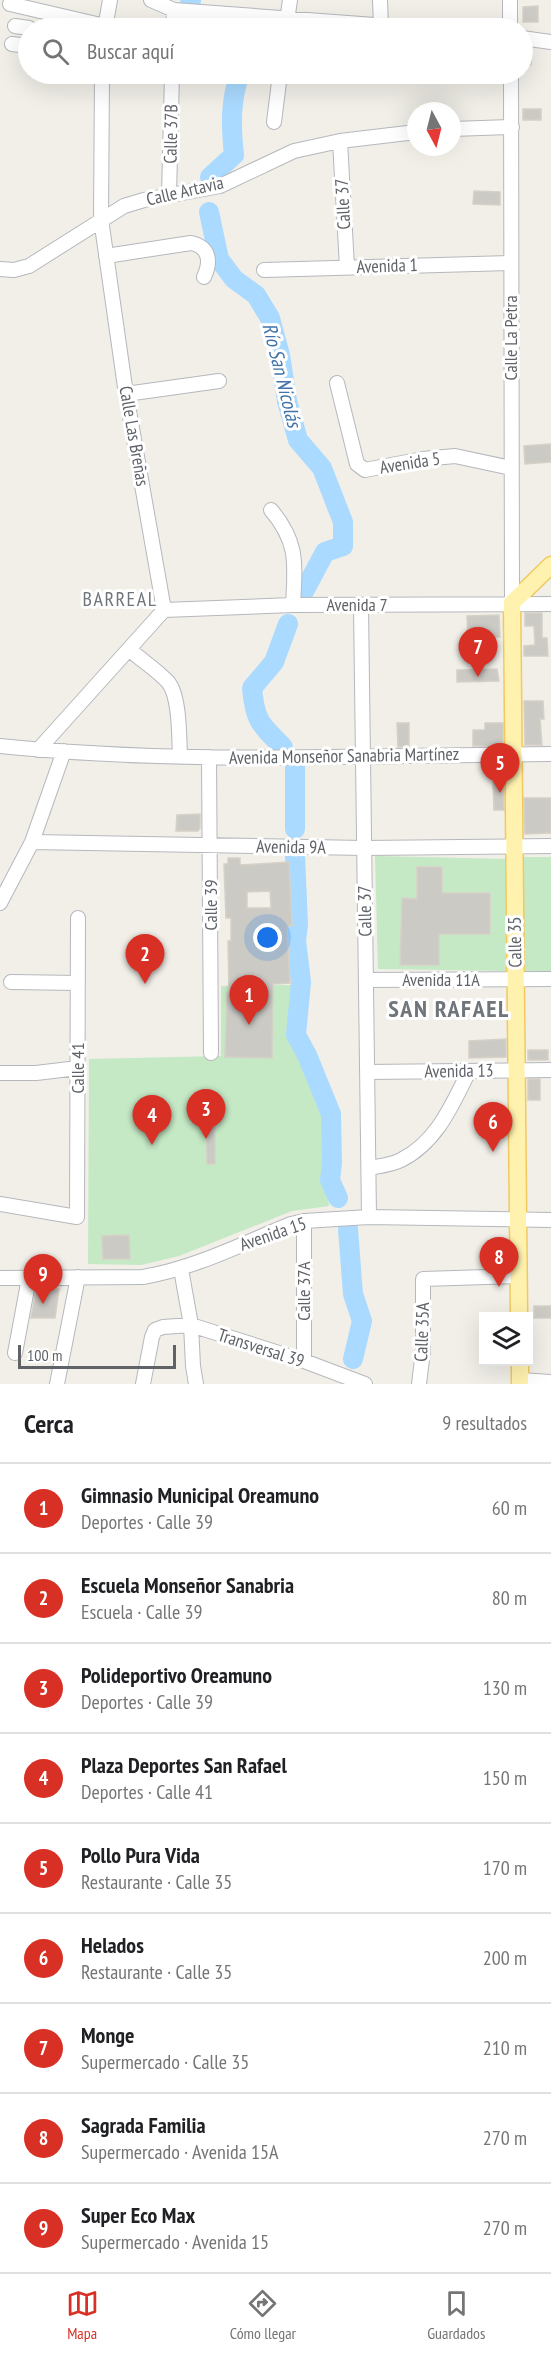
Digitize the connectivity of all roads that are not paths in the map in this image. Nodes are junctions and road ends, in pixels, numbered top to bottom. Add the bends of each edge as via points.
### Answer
1 (110, 0) edge
2 (151, 0) edge
3 (290, 0) edge
4 (380, 0) edge
5 (510, 0) edge
6 (10, 4) dead end
7 (212, 7) edge
8 (174, 10) junction
9 (68, 18) edge
10 (107, 18) edge
11 (174, 18) edge
12 (261, 18) edge
13 (288, 18) edge
14 (381, 18) edge
15 (510, 18) edge
16 (15, 26) dead end
17 (18, 26) edge
18 (533, 40) edge
19 (551, 42) edge
20 (12, 44) dead end
21 (18, 45) edge
22 (102, 84) edge
23 (172, 84) edge
24 (279, 84) edge
25 (511, 84) edge
26 (274, 122) dead end
27 (512, 127) junction
28 (461, 129) edge
29 (407, 133) edge
30 (340, 141) junction
31 (169, 195) junction
32 (101, 219) junction
33 (106, 256) junction
34 (510, 262) junction
35 (347, 267) junction
36 (0, 269) edge
37 (264, 270) dead end
38 (204, 277) dead end
39 (219, 381) dead end
40 (337, 383) dead end
41 (126, 394) junction
42 (511, 468) junction
43 (271, 510) dead end
44 (551, 565) edge
45 (512, 603) junction
46 (551, 604) edge
47 (294, 605) junction
48 (361, 606) junction
49 (164, 610) junction
50 (129, 649) junction
51 (0, 746) edge
52 (38, 750) junction
53 (64, 751) junction
54 (513, 754) junction
55 (551, 754) edge
56 (363, 755) junction
57 (180, 756) junction
58 (209, 757) junction
59 (32, 842) junction
60 (210, 846) junction
61 (551, 846) edge
62 (514, 847) junction
63 (364, 848) junction
64 (0, 903) edge
65 (78, 918) dead end
66 (551, 978) edge
67 (516, 979) junction
68 (366, 980) junction
69 (11, 982) dead end
70 (78, 983) junction
71 (211, 1053) dead end
72 (78, 1068) junction
73 (517, 1070) junction
74 (551, 1070) edge
75 (469, 1071) junction
76 (367, 1072) junction
77 (0, 1073) edge
78 (369, 1168) junction
79 (0, 1204) edge
80 (369, 1217) junction
81 (518, 1220) junction
82 (551, 1220) edge
83 (304, 1221) junction
84 (181, 1269) junction
85 (518, 1276) junction
86 (78, 1277) junction
87 (30, 1278) junction
88 (1, 1281) edge
89 (519, 1312) edge
90 (191, 1325) junction
91 (15, 1353) dead end
92 (304, 1361) junction
93 (520, 1366) edge
94 (333, 1378) edge
95 (520, 1382) edge
96 (551, 1382) edge
97 (57, 1384) edge
98 (143, 1384) edge
99 (196, 1384) edge
100 (365, 1384) edge
101 (419, 1384) edge

1 - 10 street
2 - 8 street
3 - 13 street
4 - 14 street
5 - 15 street
6 - 9 street
7 - 8 street
7 - 12 street
8 - 11 street
16 - 17 street
18 - 19 street
20 - 21 street
22 - 32 street, Calle Las Breñas
23 - 31 street, Calle 37B
24 - 26 street
25 - 27 street, Calle La Petra
27 - 28 street
27 - 34 street, Calle La Petra
29 - 30 street, Calle Artavia
30 - 31 street, Calle Artavia via 294,151 220,186
30 - 35 street, Calle 37
31 - 32 street, Calle Artavia via 124,206
32 - 33 street, Calle Las Breñas
32 - 36 street, Calle Artavia via 28,266
33 - 38 street via 191,243 205,250 209,260
33 - 41 street, Calle Las Breñas
34 - 35 street, Avenida 1
34 - 42 street, Calle La Petra
35 - 37 street, Avenida 1
39 - 41 street
40 - 42 street, Avenida 5 via 357,464 365,470 455,456
41 - 49 street, Calle Las Breñas
42 - 45 street, Calle La Petra
43 - 47 street via 288,532 294,558
44 - 45 main road
45 - 46 street, Avenida 7
45 - 48 street, Avenida 7
45 - 54 main road, Calle 35
47 - 48 street, Avenida 7
47 - 49 street, Avenida 7
48 - 56 street, Calle 37
49 - 50 street
50 - 52 street
50 - 57 street via 173,690
51 - 52 street, Avenida Monseñor Sanabria Martínez
52 - 53 street, Avenida Monseñor Sanabria Martínez
53 - 57 street, Avenida Monseñor Sanabria Martínez
53 - 59 street
54 - 55 street, Avenida Monseñor Sanabria Martínez
54 - 56 street, Avenida Monseñor Sanabria Martínez
54 - 62 main road, Calle 35
56 - 58 street, Avenida Monseñor Sanabria Martínez
56 - 63 street, Calle 37
57 - 58 street, Avenida Monseñor Sanabria Martínez
58 - 60 street, Calle 39
59 - 60 street, Avenida 9A
59 - 64 street
60 - 63 street, Avenida 9A
60 - 71 street, Calle 39
61 - 62 street, Avenida 9A
62 - 63 street, Avenida 9A
62 - 67 main road, Calle 35
63 - 68 street, Calle 37
65 - 70 street, Calle 41
66 - 67 street, Avenida 11A
67 - 68 street, Avenida 11A
67 - 73 main road, Calle 35
68 - 76 street, Calle 37
69 - 70 street
70 - 72 street, Calle 41
72 - 77 street
72 - 79 street, Calle 41 via 77,1217
73 - 74 street, Avenida 13
73 - 75 street, Avenida 13
73 - 81 main road, Calle 35
75 - 76 street, Avenida 13
75 - 78 street via 442,1121 422,1146 399,1161
76 - 78 street, Calle 37
78 - 80 street, Calle 37
80 - 81 street, Avenida 15
80 - 83 street, Avenida 15
81 - 82 street, Avenida 15
81 - 85 main road, Calle 35
83 - 84 street, Avenida 15
83 - 92 street, Calle 37A
84 - 86 street, Avenida 15 via 143,1277
84 - 90 street
85 - 89 main road, Calle 35
85 - 101 street, Calle 35A via 423,1279
86 - 87 street, Avenida 15
86 - 97 street
87 - 88 street, Avenida 15
87 - 91 street
90 - 92 street, Transversal 39
90 - 98 street via 156,1330
90 - 99 street
92 - 94 street, Transversal 39
93 - 95 main road
94 - 100 street, Transversal 39
95 - 96 street

